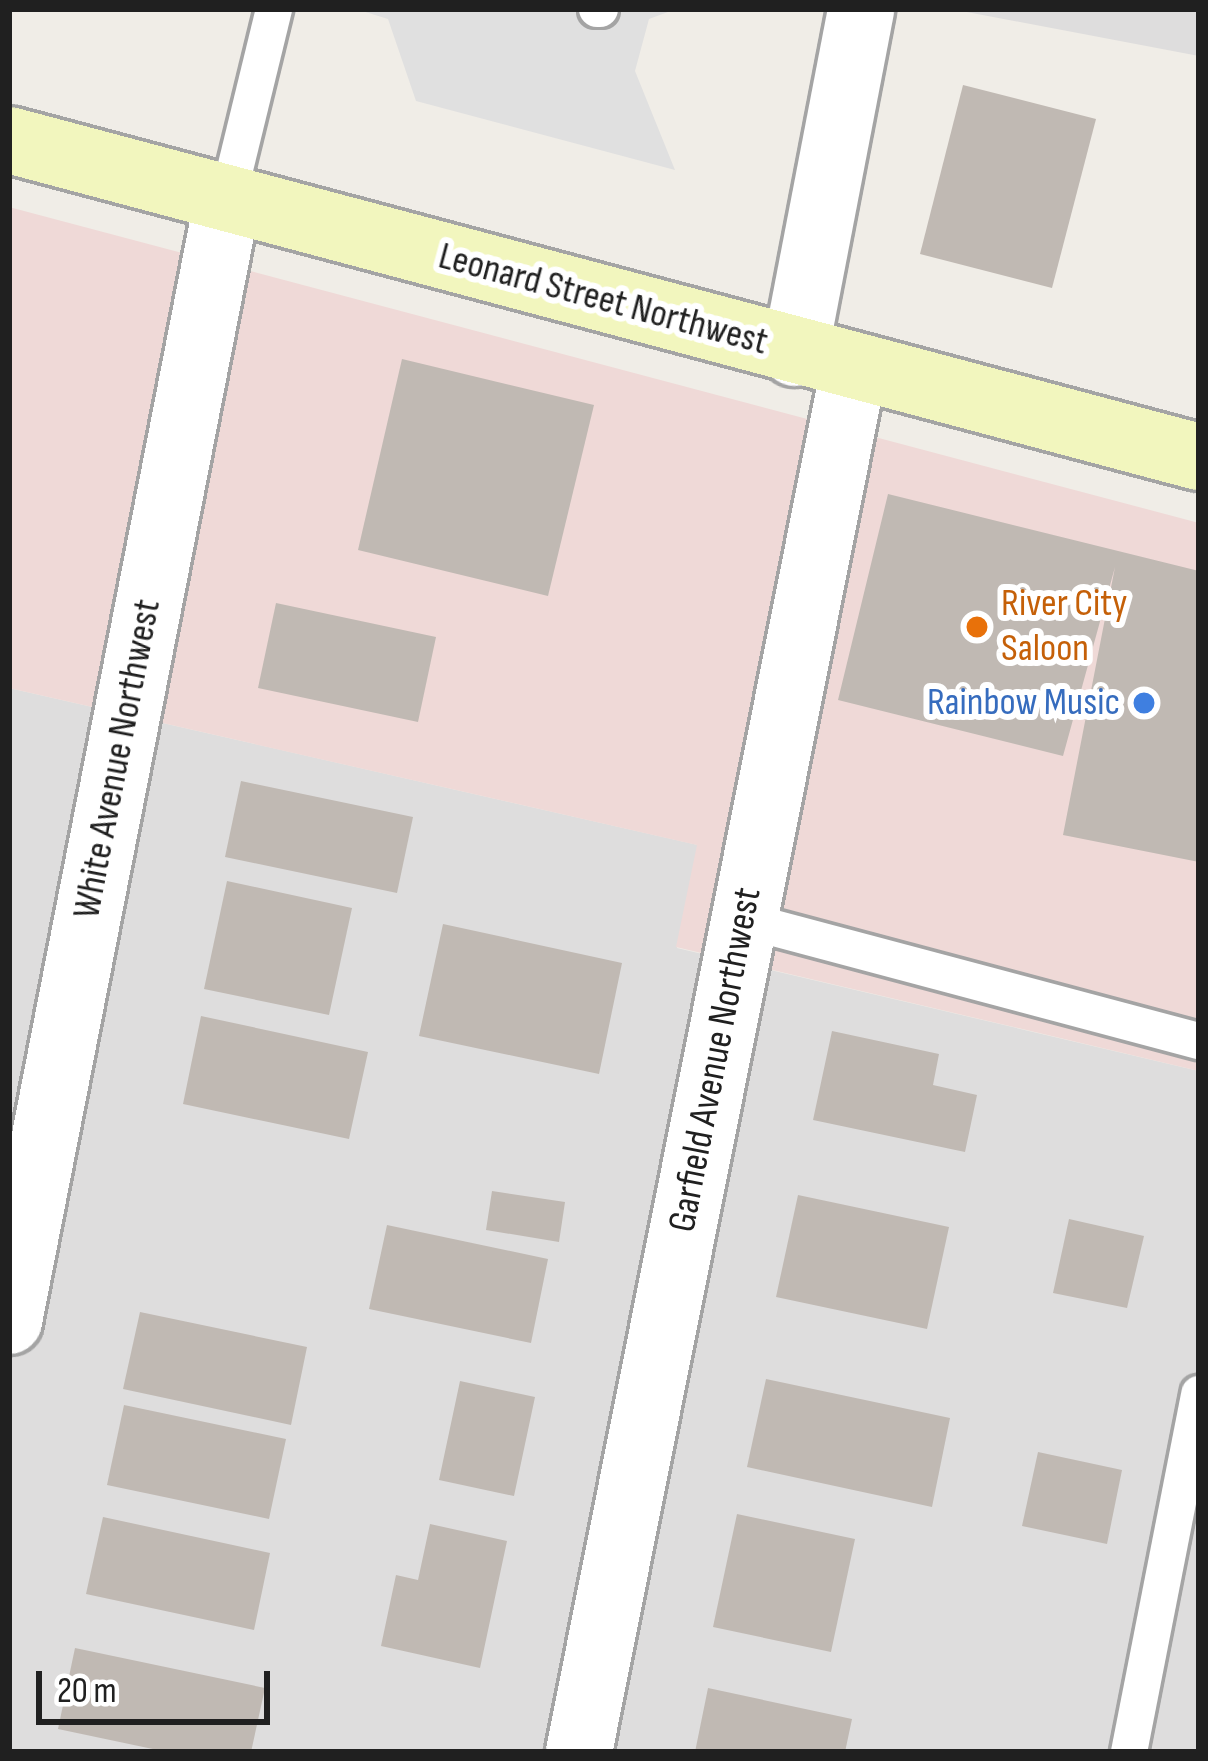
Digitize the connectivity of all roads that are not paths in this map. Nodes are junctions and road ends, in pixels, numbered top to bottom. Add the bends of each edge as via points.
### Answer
1 (274, 9) edge
2 (861, 9) edge
3 (9, 140) edge
4 (228, 198) junction
5 (824, 360) junction
6 (1199, 457) edge
7 (744, 920) junction
8 (1199, 1041) edge
9 (18, 1226) edge
10 (9, 1321) edge
11 (1199, 1394) edge
12 (578, 1752) edge
13 (1130, 1752) edge

1 - 4 lane
2 - 5 street, Garfield Avenue Northwest
3 - 4 main road, Leonard Street Northwest
4 - 5 main road, Leonard Street Northwest
4 - 9 street, White Avenue Northwest
5 - 6 main road, Leonard Street Northwest
5 - 7 street, Garfield Avenue Northwest
7 - 8 lane
7 - 12 street, Garfield Avenue Northwest
9 - 10 street, White Avenue Northwest
11 - 13 lane

